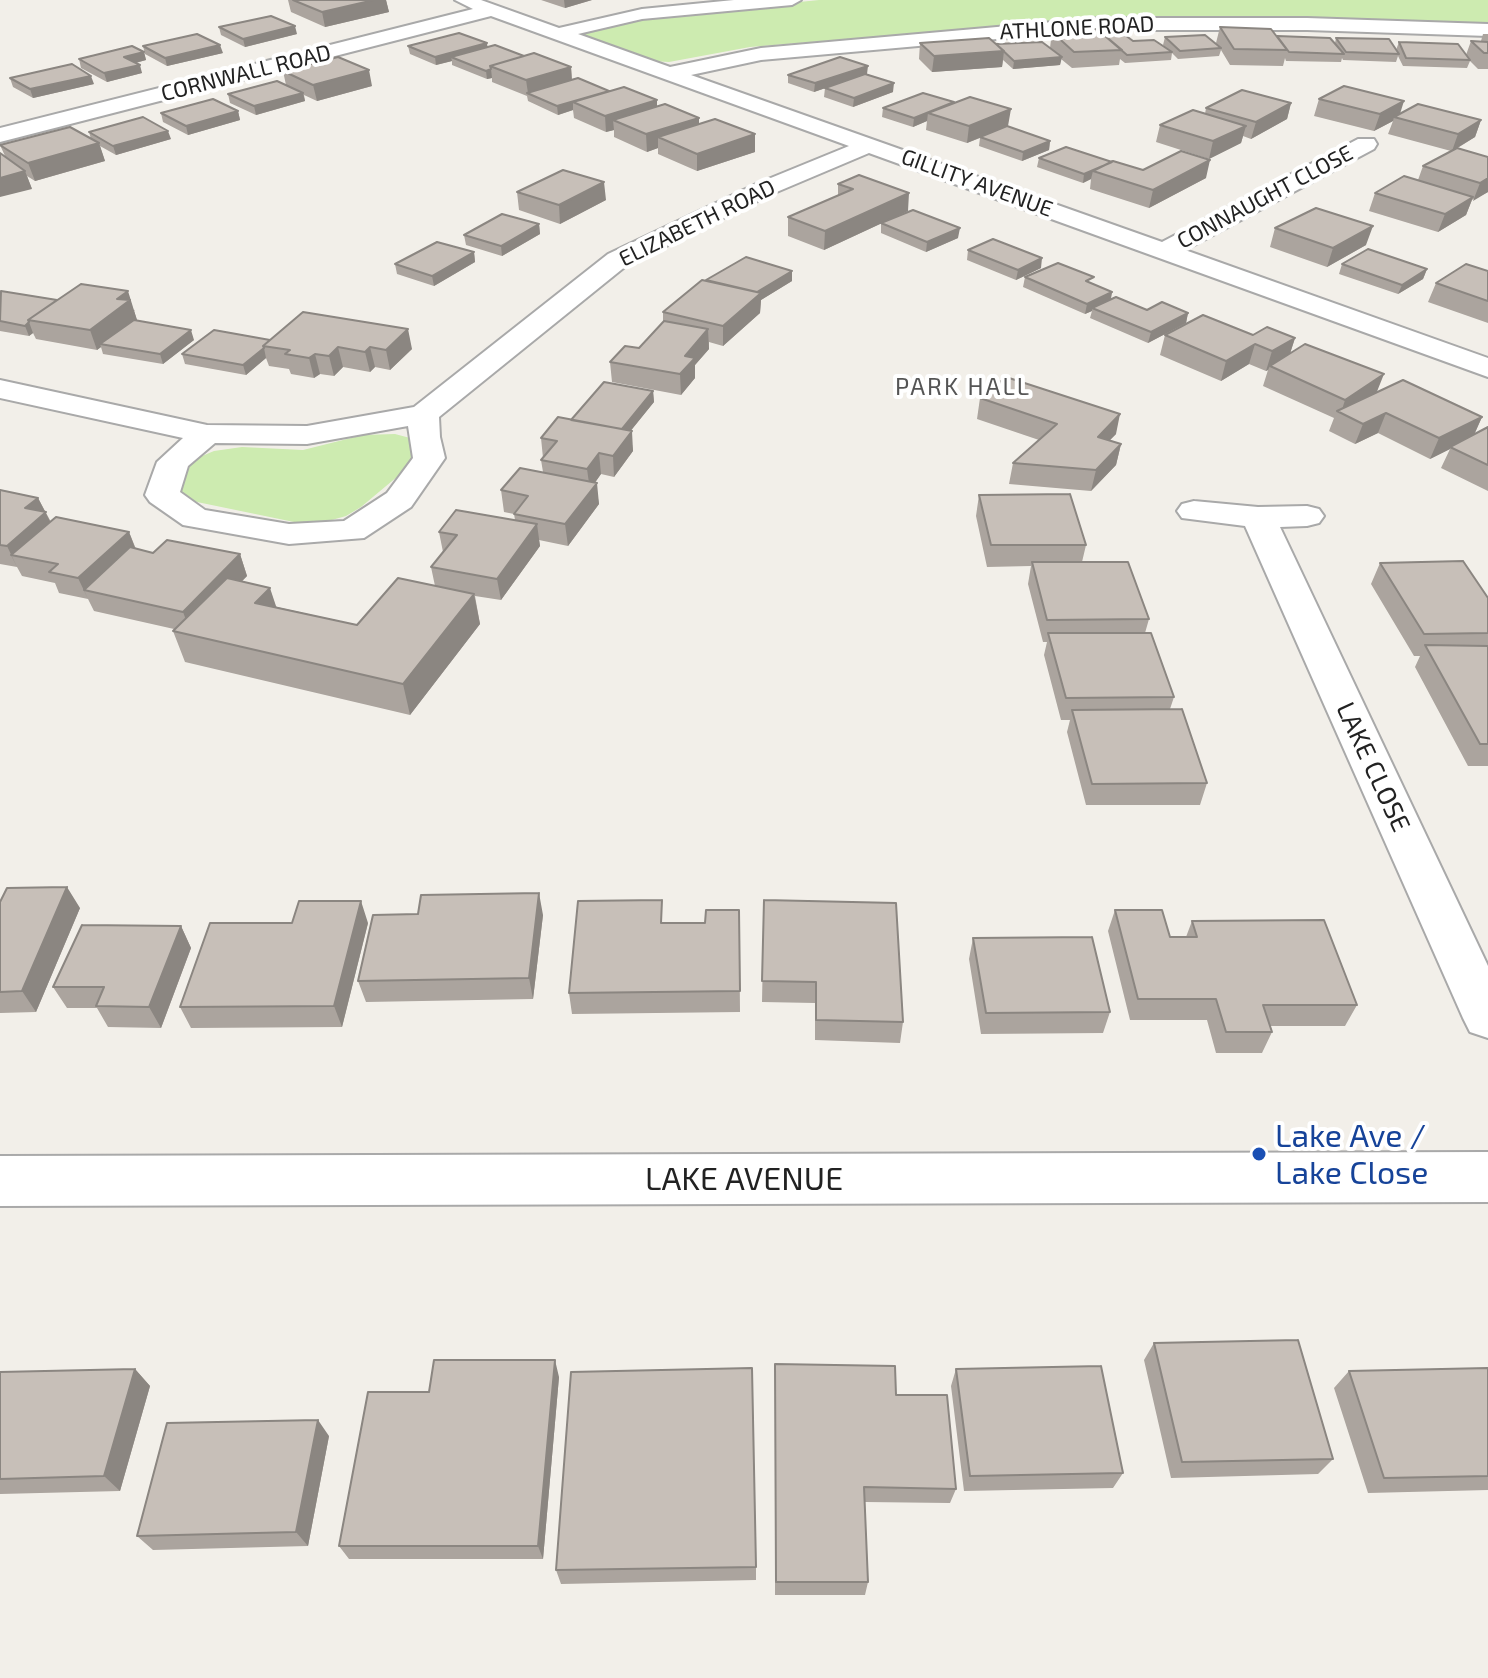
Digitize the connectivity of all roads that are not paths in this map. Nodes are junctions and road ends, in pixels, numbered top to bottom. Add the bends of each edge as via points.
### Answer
1 (464, 0) edge
2 (792, 0) edge
3 (492, 10) junction
4 (1488, 30) edge
5 (560, 33) junction
6 (670, 73) junction
7 (0, 135) edge
8 (870, 145) junction
9 (1394, 151) edge
10 (1165, 251) junction
11 (1488, 368) edge
12 (0, 389) edge
13 (424, 414) junction
14 (207, 434) junction
15 (1194, 511) dead end
16 (1307, 516) dead end
17 (1258, 517) junction
18 (1488, 1018) edge
19 (1488, 1177) edge
20 (0, 1181) edge

1 - 3 street, GILLITY AVENUE
2 - 5 street via 642,14
3 - 5 street, GILLITY AVENUE
3 - 7 street, CORNWALL ROAD
4 - 6 street, ATHLONE ROAD via 1098,24 789,51
5 - 6 street, GILLITY AVENUE
6 - 8 street, GILLITY AVENUE
8 - 10 street, GILLITY AVENUE
8 - 13 street, ELIZABETH ROAD via 617,260
9 - 10 street, CONNAUGHT CLOSE via 1355,140
10 - 11 street, GILLITY AVENUE
12 - 14 street
13 - 14 street via 307,435
13 - 14 street via 429,458 399,500 352,531 289,534 195,518 162,495 173,462
15 - 17 street
16 - 17 street
17 - 18 street, LAKE CLOSE
19 - 20 street, LAKE AVENUE

